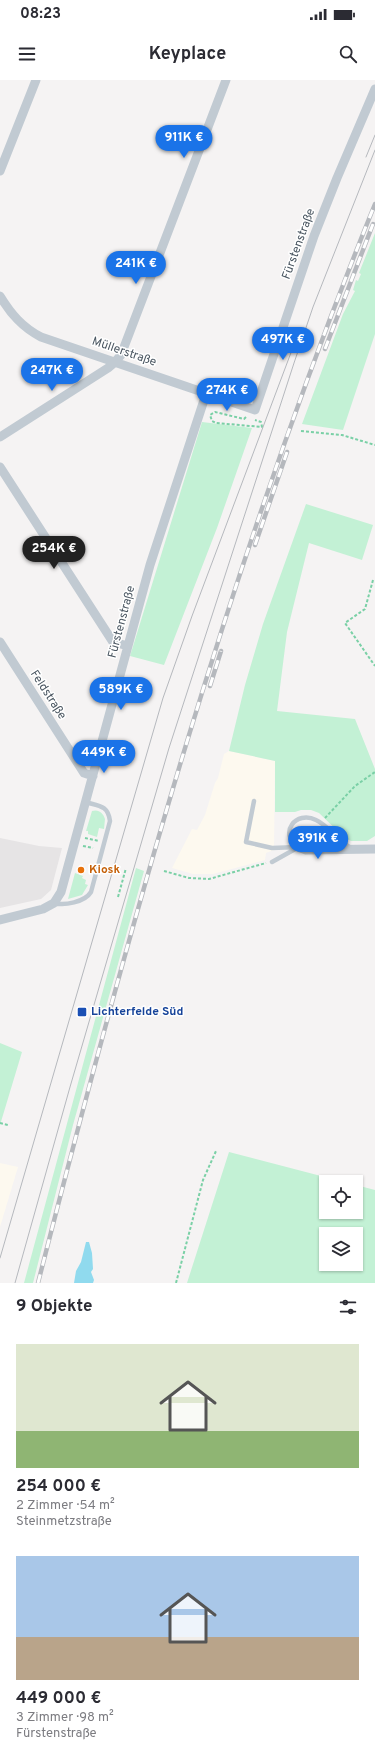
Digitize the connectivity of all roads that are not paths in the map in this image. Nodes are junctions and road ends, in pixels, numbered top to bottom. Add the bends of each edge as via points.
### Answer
1 (36, 80) edge
2 (226, 80) edge
3 (375, 89) edge
4 (0, 171) edge
5 (0, 296) edge
6 (116, 362) junction
7 (206, 394) junction
8 (255, 410) joint
9 (0, 437) edge
10 (0, 467) edge
11 (0, 642) edge
12 (128, 646) junction
13 (93, 776) junction
14 (254, 800) dead end
15 (85, 802) junction
16 (298, 847) junction
17 (354, 849) junction
18 (375, 849) edge
19 (272, 862) road end
20 (56, 903) junction
21 (0, 920) edge

1 - 4 street
2 - 6 street
3 - 8 street, Fürstenstraße via 314,236
5 - 6 street, Müllerstraße via 11,314 32,332
6 - 7 street, Müllerstraße
6 - 9 street
7 - 8 street, Müllerstraße
7 - 12 street, Fürstenstraße via 150,565
10 - 12 street via 113,642
11 - 13 street, Feldstraße via 84,773
12 - 13 street, Fürstenstraße
13 - 15 street, Fürstenstraße
14 - 16 lane via 246,842 272,848
15 - 20 street, Fürstenstraße via 62,892
15 - 20 lane via 105,807 110,820 89,896 64,904
16 - 17 street via 306,850
16 - 17 lane via 289,834 293,822 309,817 321,823 337,839
16 - 19 lane
17 - 18 street
20 - 21 street via 38,911

